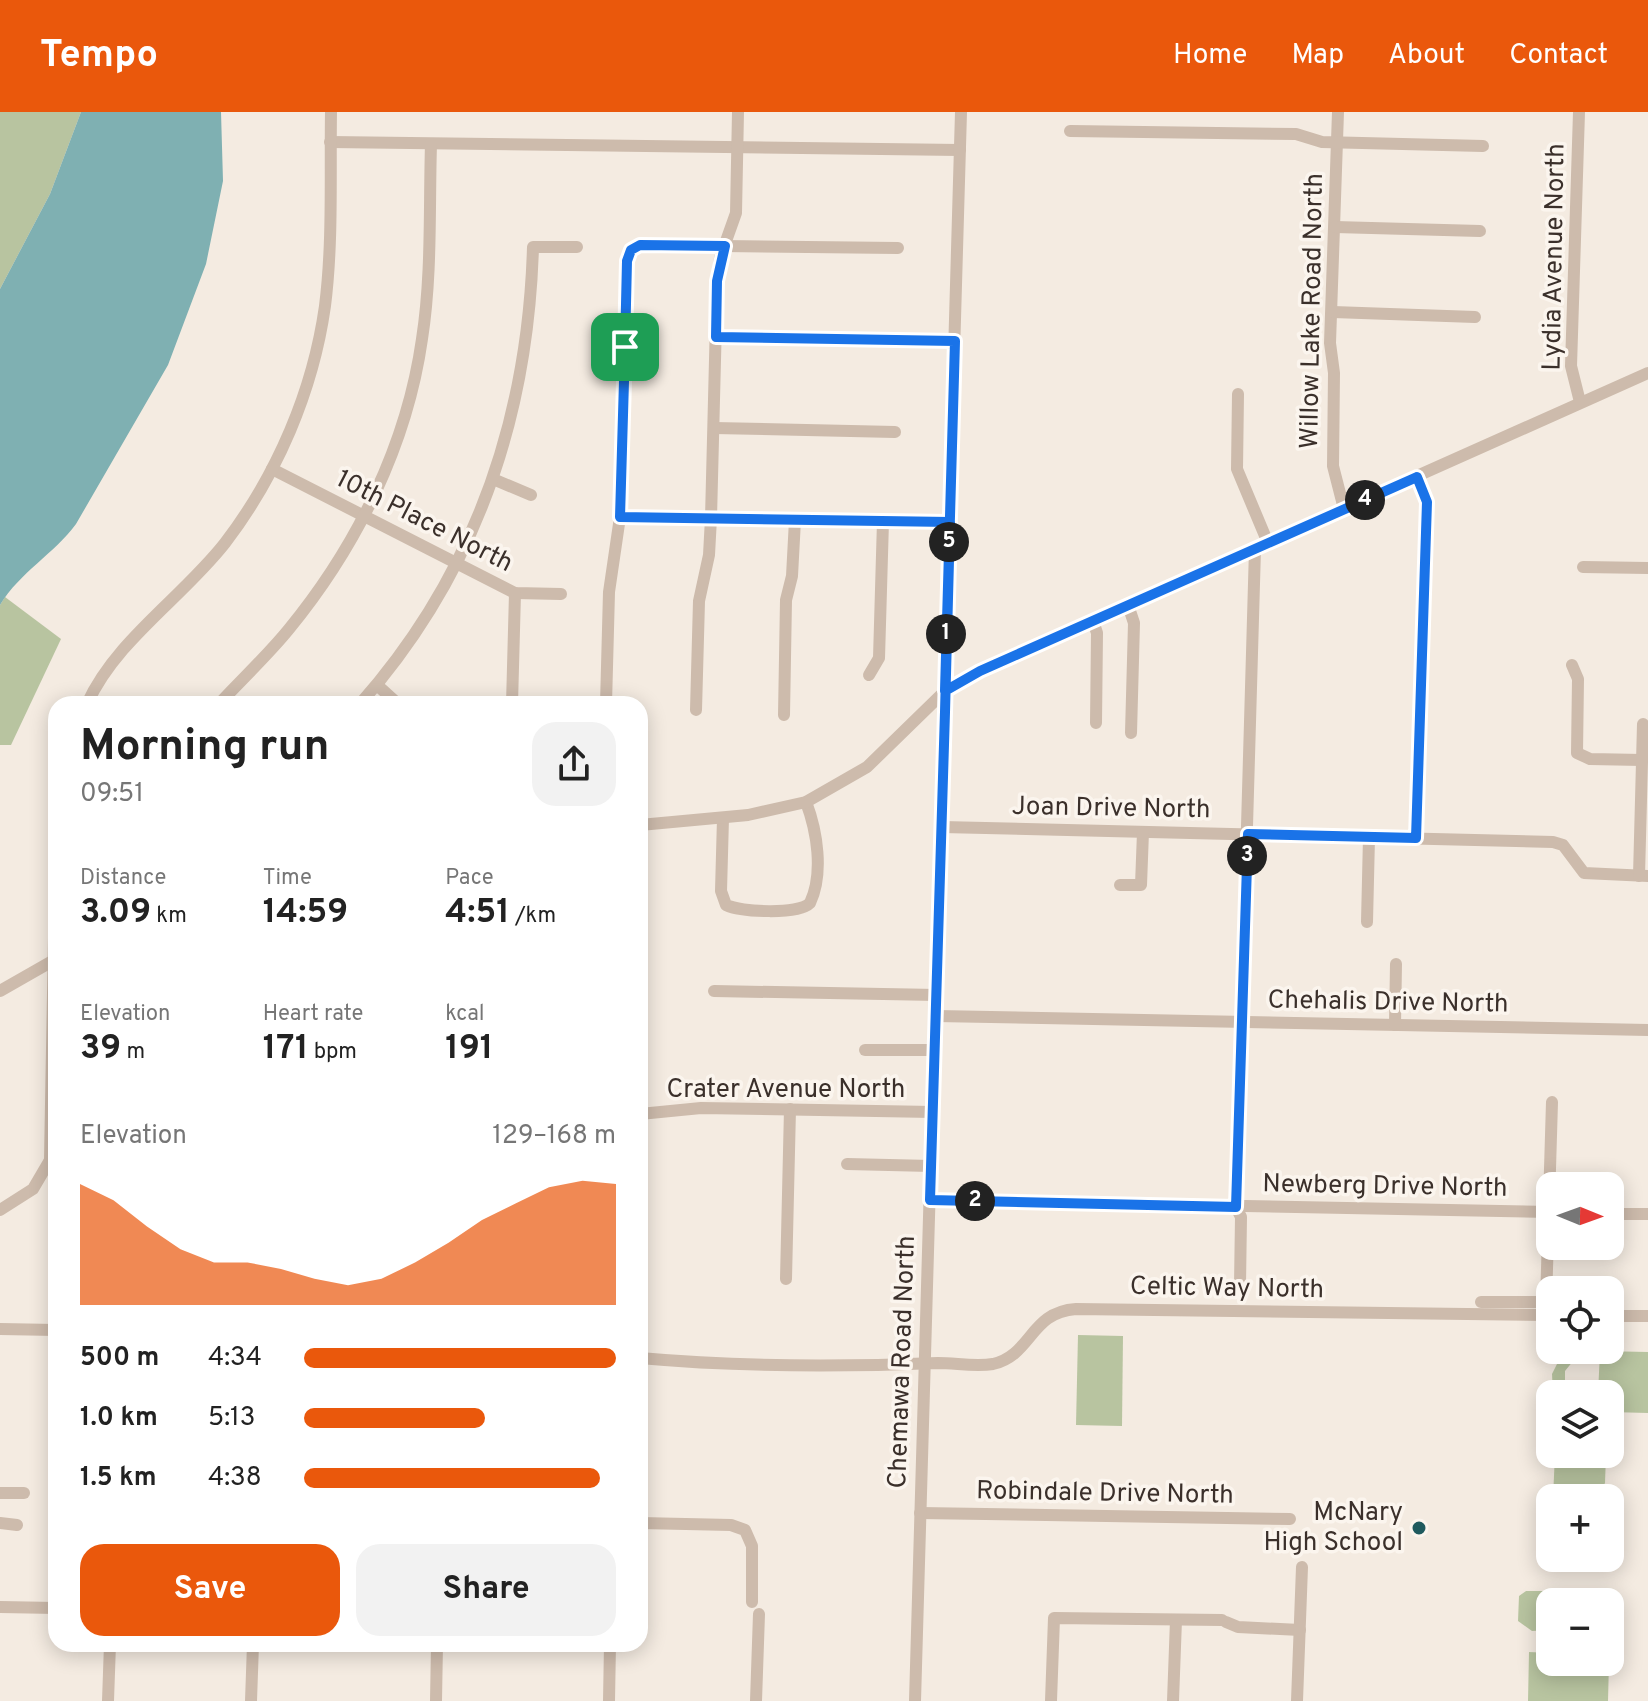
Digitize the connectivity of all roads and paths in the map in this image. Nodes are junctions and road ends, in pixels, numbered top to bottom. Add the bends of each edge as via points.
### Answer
1 (331, 112) edge
2 (738, 112) edge
3 (961, 112) edge
4 (1338, 112) edge
5 (1579, 112) edge
6 (1070, 131) dead end
7 (330, 142) junction
8 (1338, 142) junction
9 (431, 144) junction
10 (1483, 146) dead end
11 (738, 149) junction
12 (960, 150) junction
13 (1335, 227) junction
14 (1480, 231) dead end
15 (725, 246) junction
16 (577, 247) dead end
17 (898, 248) dead end
18 (1333, 312) junction
19 (1475, 317) dead end
20 (716, 337) junction
21 (955, 341) junction
22 (1648, 373) edge
23 (1238, 394) dead end
24 (1580, 402) junction
25 (714, 428) junction
26 (895, 432) dead end
27 (272, 469) junction
28 (1417, 477) junction
29 (493, 479) junction
30 (531, 495) dead end
31 (1344, 509) junction
32 (365, 517) junction
33 (620, 517) junction
34 (711, 518) junction
35 (795, 520) junction
36 (883, 521) junction
37 (950, 522) junction
38 (1268, 543) junction
39 (1255, 549) junction
40 (456, 564) junction
41 (1583, 567) dead end
42 (1648, 568) edge
43 (515, 593) junction
44 (561, 594) dead end
45 (1128, 605) junction
46 (1093, 621) junction
47 (1572, 665) dead end
48 (869, 675) dead end
49 (377, 685) junction
50 (945, 691) junction
51 (92, 696) edge
52 (226, 696) edge
53 (367, 696) edge
54 (389, 696) edge
55 (512, 696) edge
56 (606, 696) edge
57 (696, 710) dead end
58 (784, 715) dead end
59 (1096, 723) dead end
60 (1643, 724) dead end
61 (1131, 733) dead end
62 (1642, 760) junction
63 (806, 802) junction
64 (723, 818) junction
65 (648, 824) edge
66 (942, 827) junction
67 (1143, 832) junction
68 (1248, 834) junction
69 (1369, 837) junction
70 (1416, 838) junction
71 (1643, 876) edge
72 (1120, 885) dead end
73 (1367, 922) dead end
74 (48, 964) edge
75 (1396, 964) dead end
76 (0, 991) edge
77 (714, 991) dead end
78 (937, 995) junction
79 (936, 1016) junction
80 (1242, 1023) junction
81 (1395, 1025) junction
82 (1648, 1030) edge
83 (865, 1050) dead end
84 (935, 1050) junction
85 (1552, 1102) dead end
86 (790, 1109) junction
87 (933, 1112) junction
88 (648, 1113) edge
89 (48, 1164) edge
90 (847, 1164) dead end
91 (931, 1166) junction
92 (1551, 1172) edge
93 (930, 1200) junction
94 (1236, 1207) junction
95 (0, 1210) edge
96 (1536, 1212) edge
97 (1624, 1214) edge
98 (1648, 1214) edge
99 (1548, 1260) edge
100 (786, 1279) dead end
101 (1240, 1285) dead end
102 (1481, 1302) dead end
103 (1536, 1315) edge
104 (1624, 1316) edge
105 (1648, 1316) edge
106 (0, 1329) edge
107 (48, 1330) edge
108 (648, 1358) edge
109 (925, 1365) junction
110 (0, 1493) edge
111 (24, 1493) dead end
112 (920, 1513) junction
113 (1290, 1519) dead end
114 (0, 1523) edge
115 (648, 1523) edge
116 (17, 1525) dead end
117 (1302, 1567) dead end
118 (752, 1602) dead end
119 (0, 1607) edge
120 (48, 1608) edge
121 (759, 1614) dead end
122 (1176, 1620) junction
123 (1300, 1630) junction
124 (110, 1652) edge
125 (253, 1652) edge
126 (437, 1652) edge
127 (610, 1652) edge
128 (108, 1701) edge
129 (251, 1701) edge
130 (436, 1701) edge
131 (609, 1701) edge
132 (756, 1701) edge
133 (915, 1701) edge
134 (1051, 1701) edge
135 (1173, 1701) edge
136 (1297, 1701) edge

1 - 7 street
2 - 11 street
3 - 12 street, Chemawa Road North
4 - 8 street, Willow Lake Road North
5 - 24 street, Lydia Avenue North via 1571,366
6 - 8 street via 1296,134
7 - 9 street
7 - 27 street via 325,303 306,388
8 - 10 street
8 - 13 street, Willow Lake Road North
9 - 11 street
9 - 32 street via 422,341 410,397
11 - 12 street
11 - 15 street via 736,213
12 - 21 street, Chemawa Road North
13 - 14 street
13 - 18 street, Willow Lake Road North
15 - 17 street
15 - 20 street via 717,281
15 - 33 street via 640,245 631,250
16 - 29 street via 533,247 524,368
18 - 19 street
18 - 31 street, Willow Lake Road North via 1333,456
20 - 21 street
20 - 25 street
21 - 37 street, Chemawa Road North
22 - 24 street
23 - 38 street via 1237,469
24 - 28 street
25 - 26 street
25 - 34 street
27 - 32 street, 10th Place North
27 - 51 street via 224,544 122,653
28 - 31 street
28 - 70 street via 1427,502
29 - 30 street
29 - 40 street
31 - 38 street
32 - 40 street, 10th Place North
32 - 52 street via 289,629
33 - 34 street
33 - 56 street via 609,592
34 - 35 street
34 - 57 street via 699,601
35 - 36 street
35 - 58 street via 786,600
36 - 37 street
36 - 48 street via 879,658
37 - 50 street, Chemawa Road North
38 - 39 street
39 - 45 street
39 - 68 street
40 - 43 street, 10th Place North
40 - 49 street
41 - 42 street
43 - 44 street, 10th Place North
43 - 55 street
45 - 46 street
45 - 61 street via 1134,623
46 - 50 street
46 - 59 street
47 - 62 street via 1578,679 1577,753 1590,759
49 - 53 street
49 - 54 street
50 - 63 street via 867,767
50 - 66 street, Chemawa Road North
60 - 62 street
62 - 71 street
63 - 64 street
63 - 64 street via 816,841 815,888 810,903 798,910 726,905 721,891
64 - 65 street
66 - 67 street, Joan Drive North
66 - 78 street, Chemawa Road North
67 - 68 street, Joan Drive North
67 - 72 street via 1141,885
68 - 69 street, Joan Drive North
68 - 80 street
69 - 70 street, Joan Drive North
69 - 73 street
70 - 71 street, Joan Drive North via 1559,843 1584,873
74 - 76 street
75 - 81 street
77 - 78 street
78 - 79 street, Chemawa Road North
79 - 80 street, Chehalis Drive North
79 - 84 street, Chemawa Road North
80 - 81 street, Chehalis Drive North
80 - 94 street
81 - 82 street, Chehalis Drive North
83 - 84 street
84 - 87 street, Chemawa Road North
85 - 92 street
86 - 87 street, Crater Avenue North
86 - 88 street, Crater Avenue North
86 - 100 street
87 - 91 street, Chemawa Road North
89 - 95 street via 33,1189
90 - 91 street
91 - 93 street, Chemawa Road North
93 - 94 street, Newberg Drive North
93 - 109 street, Chemawa Road North
94 - 96 street, Newberg Drive North
94 - 101 street via 1241,1217
97 - 98 street
99 - 102 street via 1546,1302
103 - 109 street, Celtic Way North via 1068,1310 1043,1319 1004,1360
104 - 105 street
106 - 107 street
108 - 109 street, Celtic Way North
109 - 112 street, Chemawa Road North
110 - 111 street
112 - 113 street, Robindale Drive North
112 - 133 street, Chemawa Road North
114 - 116 street
115 - 118 street via 738,1526 749,1536
117 - 123 street
119 - 120 street
121 - 132 street
122 - 123 street
122 - 134 street via 1054,1618
122 - 135 street
123 - 136 street
124 - 128 street
125 - 129 street
126 - 130 street
127 - 131 street

